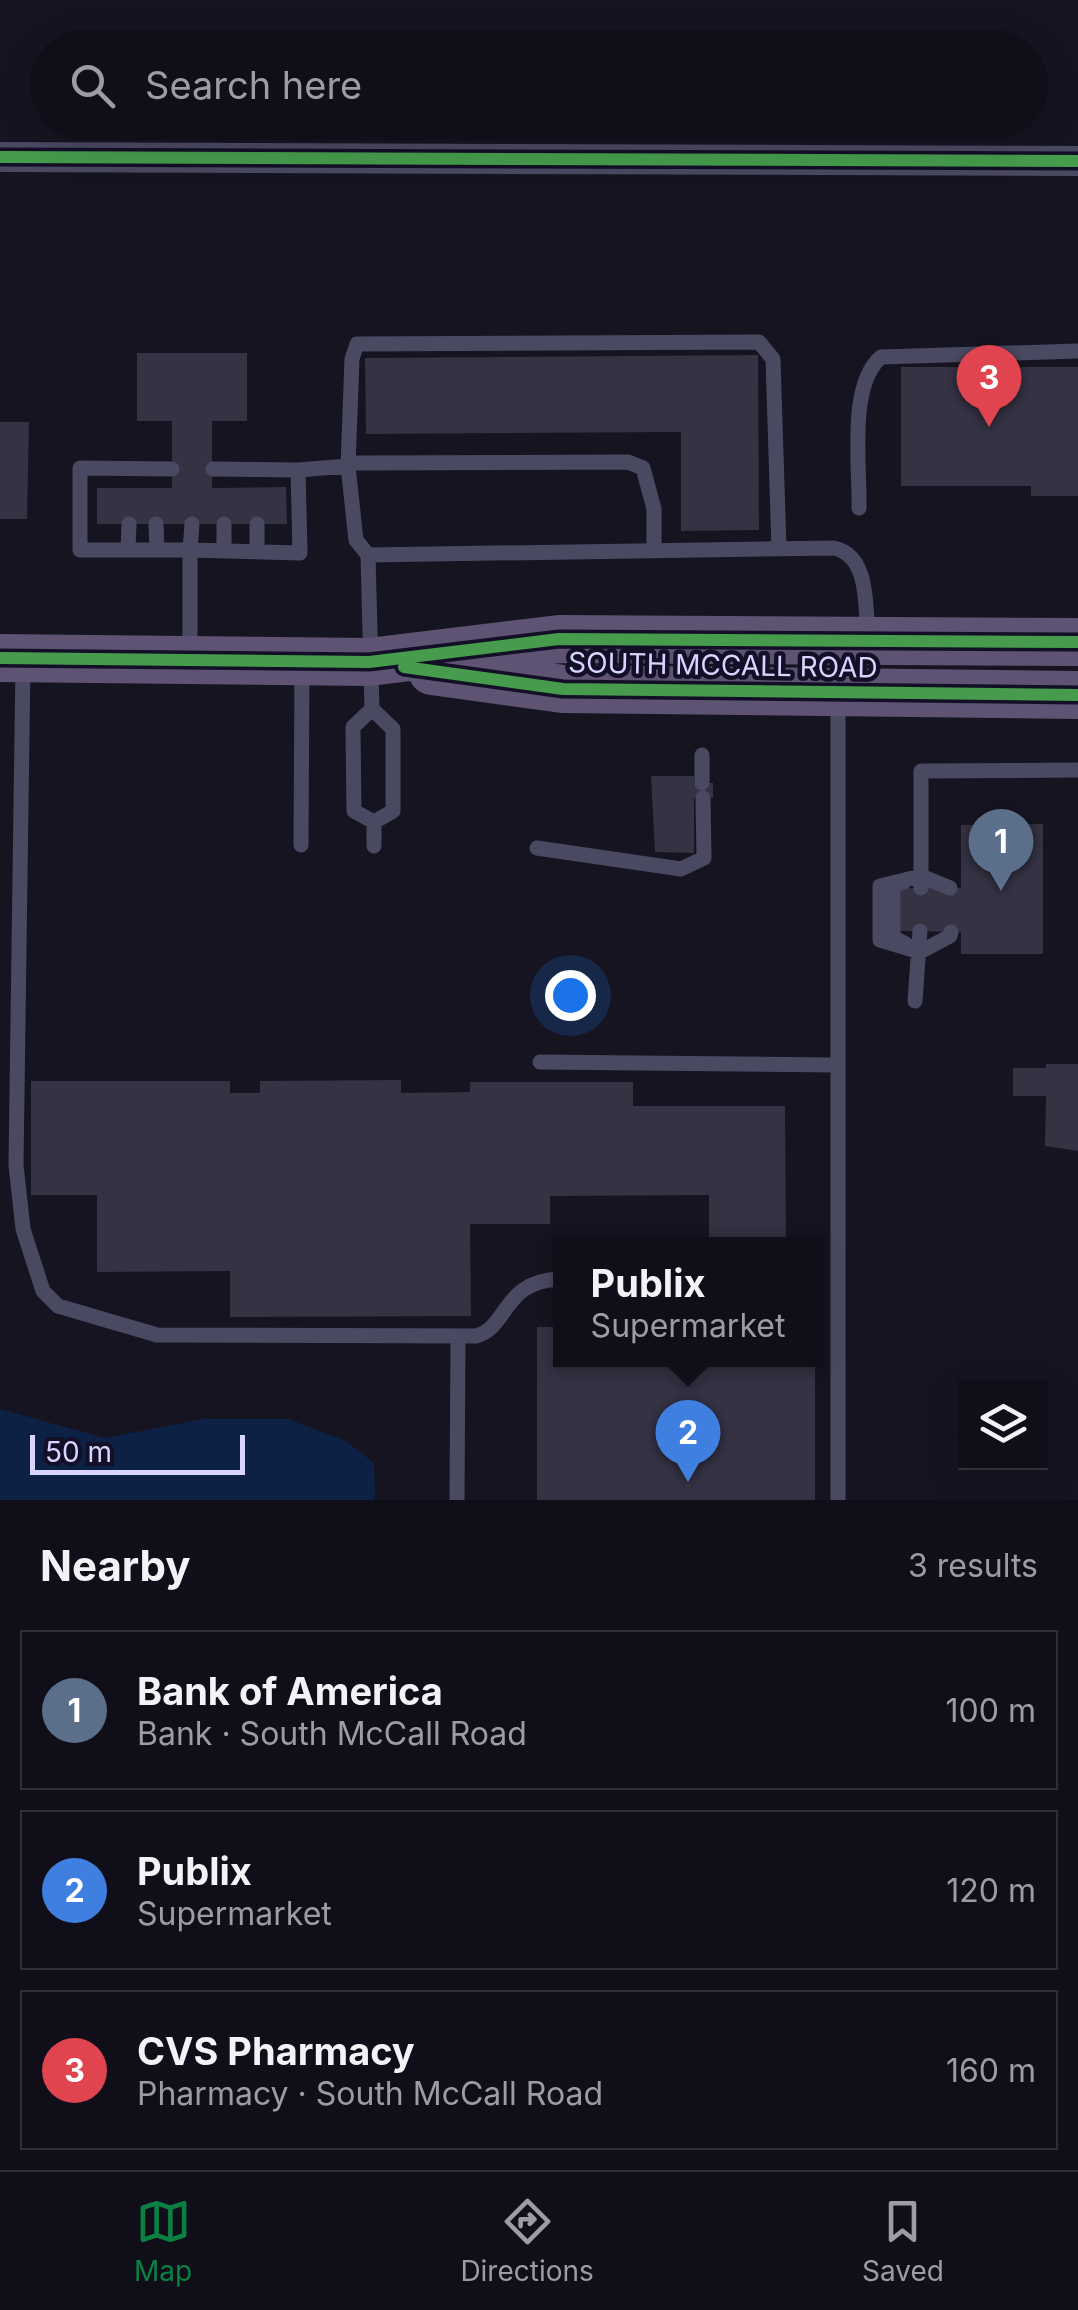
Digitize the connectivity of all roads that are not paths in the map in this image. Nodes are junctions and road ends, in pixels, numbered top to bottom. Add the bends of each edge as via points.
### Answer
1 (0, 157) edge
2 (1078, 161) edge
3 (1078, 352) edge
4 (348, 466) junction
5 (127, 469) junction
6 (154, 469) junction
7 (172, 469) dead end
8 (255, 470) junction
9 (298, 470) junction
10 (223, 487) dead end
11 (255, 487) dead end
12 (127, 488) dead end
13 (155, 488) dead end
14 (859, 508) dead end
15 (128, 524) dead end
16 (156, 524) dead end
17 (192, 524) dead end
18 (224, 524) dead end
19 (256, 524) dead end
20 (654, 548) junction
21 (779, 548) junction
22 (128, 550) junction
23 (157, 550) junction
24 (190, 550) junction
25 (224, 551) junction
26 (256, 552) junction
27 (368, 555) junction
28 (869, 641) junction
29 (1078, 642) edge
30 (12, 658) edge
31 (190, 660) junction
32 (302, 662) junction
33 (369, 662) junction
34 (838, 692) junction
35 (1078, 695) edge
36 (372, 709) junction
37 (702, 755) dead end
38 (1078, 770) edge
39 (374, 822) junction
40 (301, 845) dead end
41 (374, 846) dead end
42 (537, 848) dead end
43 (920, 952) junction
44 (915, 1001) dead end
45 (540, 1062) dead end
46 (838, 1066) junction
47 (553, 1279) edge
48 (458, 1336) junction
49 (457, 1500) edge
50 (838, 1500) edge

1 - 2 street
3 - 14 lane via 880,357 860,387
4 - 9 lane
4 - 20 lane via 628,462 643,468 654,509
4 - 21 lane via 356,344 758,342 774,359
4 - 27 lane via 356,540
5 - 6 lane
5 - 12 lane
5 - 22 lane via 80,468 80,550
6 - 7 lane
6 - 13 lane
8 - 9 lane
8 - 10 lane via 218,469
8 - 11 lane
9 - 26 lane via 300,553
15 - 22 lane
16 - 23 lane
17 - 24 lane
18 - 25 lane
19 - 26 lane
20 - 21 lane
20 - 27 lane
21 - 28 lane via 846,551 860,568
22 - 23 lane
23 - 24 lane
24 - 25 lane
24 - 31 lane
25 - 26 lane
27 - 33 lane
28 - 29 main road, SOUTH MCCALL ROAD
28 - 33 main road, SOUTH MCCALL ROAD via 558,639
30 - 31 main road, SOUTH MCCALL ROAD
30 - 48 lane via 16,1164 24,1229 43,1291 58,1306 158,1334
31 - 32 main road, SOUTH MCCALL ROAD
32 - 33 main road, SOUTH MCCALL ROAD
32 - 40 lane
33 - 34 main road, SOUTH MCCALL ROAD via 563,689
33 - 36 lane
34 - 35 main road, SOUTH MCCALL ROAD
34 - 46 lane
36 - 39 lane via 353,726 353,797 354,810
36 - 39 lane via 393,729 394,758 393,811
37 - 42 lane via 704,858 681,869
38 - 43 lane via 921,771 927,886 880,886 880,940
39 - 41 lane
43 - 43 lane via 929,931
43 - 44 lane
45 - 46 lane
46 - 50 lane
47 - 48 lane via 517,1292 483,1334
48 - 49 lane

